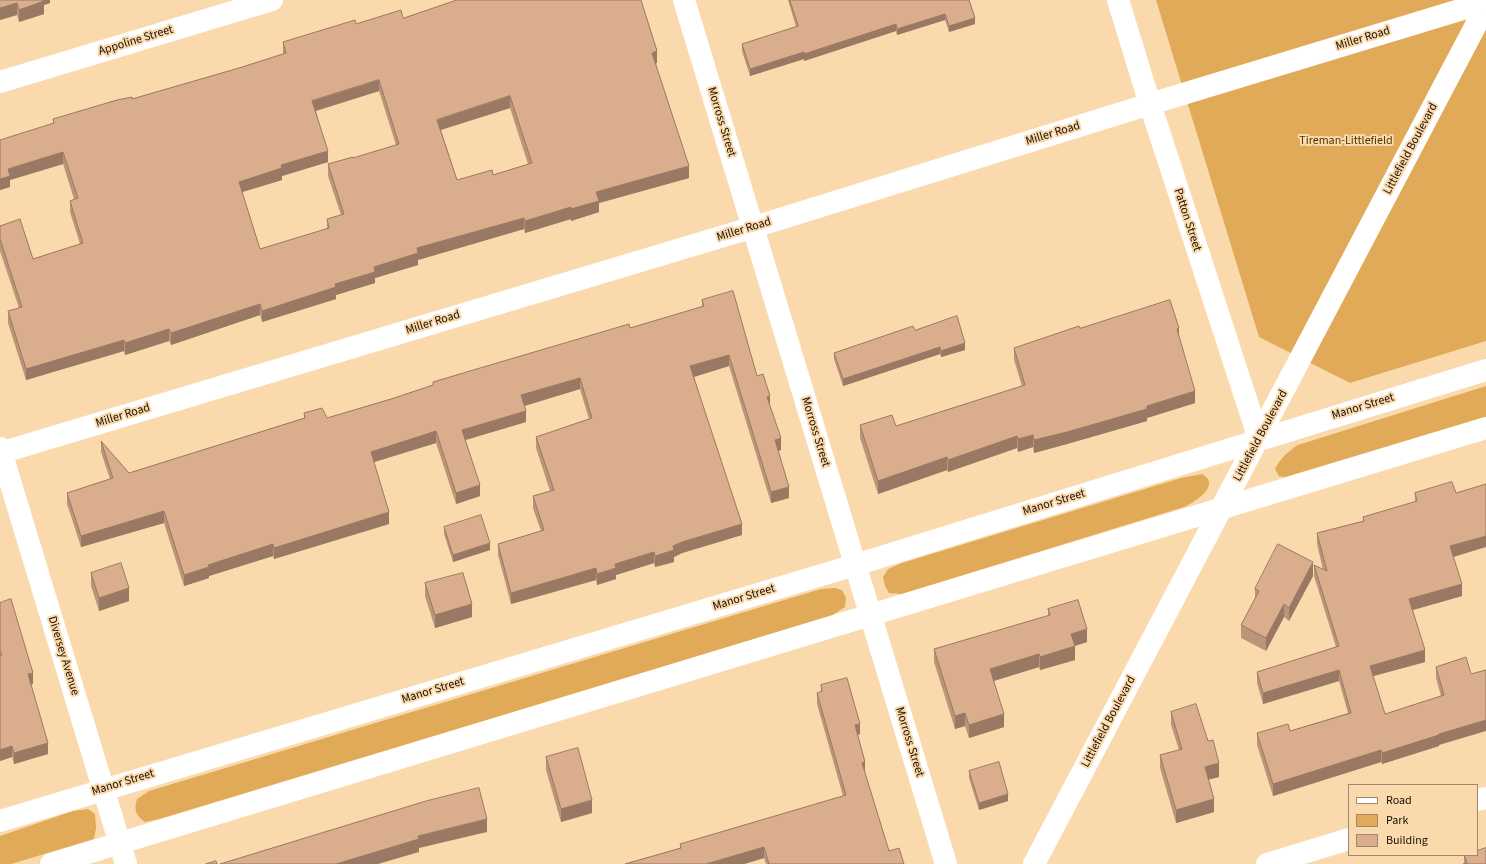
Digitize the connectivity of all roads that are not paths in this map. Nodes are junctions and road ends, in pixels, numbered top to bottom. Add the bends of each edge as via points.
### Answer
1 (272, 0) edge
2 (684, 0) edge
3 (1118, 0) edge
4 (1486, 2) edge
5 (1486, 6) edge
6 (0, 82) edge
7 (1150, 104) junction
8 (754, 227) junction
9 (1486, 370) edge
10 (1486, 428) edge
11 (1259, 439) junction
12 (0, 451) edge
13 (1222, 508) junction
14 (855, 565) junction
15 (870, 614) junction
16 (104, 789) junction
17 (0, 821) edge
18 (1348, 839) edge
19 (120, 843) junction
20 (51, 864) edge
21 (126, 864) edge
22 (946, 864) edge
23 (1034, 864) edge
24 (1267, 864) edge

1 - 6 street, Appoline Street
2 - 8 street, Morross Street
3 - 7 street, Patton Street
4 - 7 street, Miller Road
5 - 11 street, Littlefield Boulevard
7 - 8 street, Miller Road
7 - 11 street, Patton Street
8 - 12 street, Miller Road
8 - 14 street, Morross Street
9 - 11 street, Manor Street
10 - 13 street
11 - 13 street, Littlefield Boulevard
11 - 14 street, Manor Street
12 - 16 street, Diversey Avenue
13 - 15 street
13 - 23 street, Littlefield Boulevard
14 - 15 street, Morross Street
14 - 16 street, Manor Street
15 - 19 street
15 - 22 street, Morross Street
16 - 17 street, Manor Street
16 - 19 street, Diversey Avenue
18 - 24 street
19 - 20 street
19 - 21 street, Diversey Avenue

